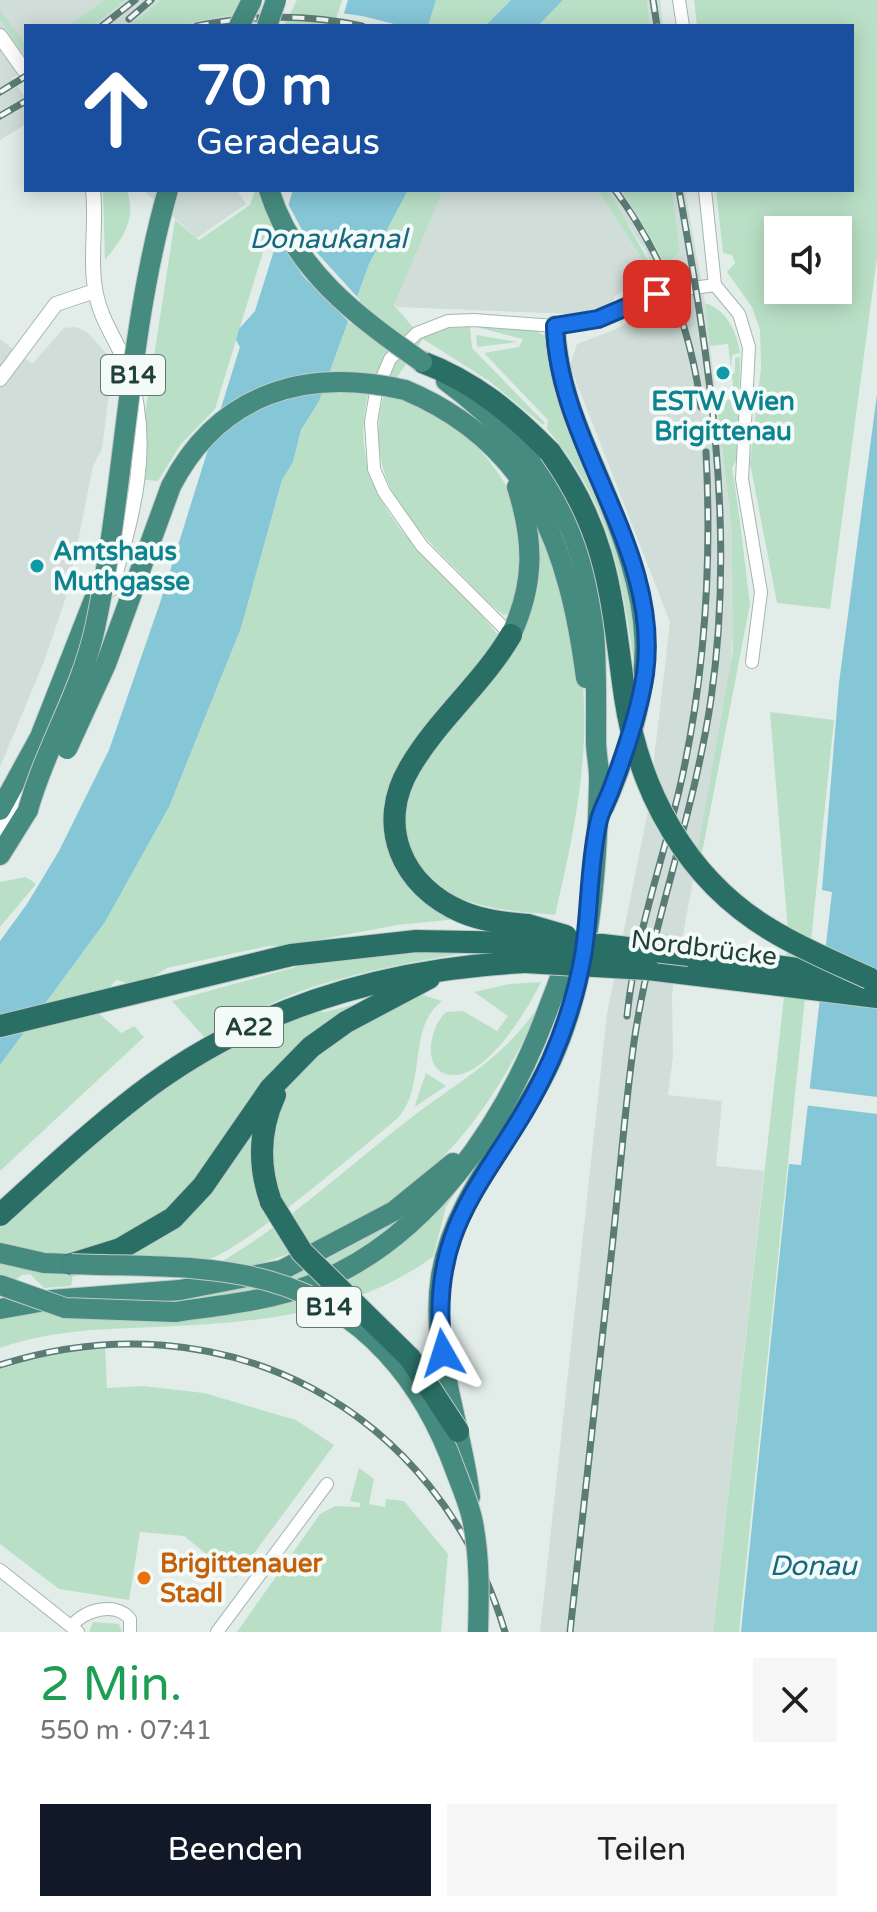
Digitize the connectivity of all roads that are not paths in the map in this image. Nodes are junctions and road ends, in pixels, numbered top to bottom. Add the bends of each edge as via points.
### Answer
1 (252, 0) edge
2 (276, 0) edge
3 (679, 0) edge
4 (240, 24) edge
5 (268, 24) edge
6 (683, 24) edge
7 (0, 36) edge
8 (24, 70) edge
9 (93, 192) edge
10 (168, 192) edge
11 (270, 192) edge
12 (705, 192) edge
13 (715, 285) junction
14 (95, 291) junction
15 (555, 326) junction
16 (422, 362) junction
17 (0, 379) edge
18 (513, 472) junction
19 (106, 563) junction
20 (511, 635) junction
21 (752, 662) dead end
22 (596, 716) junction
23 (596, 757) junction
24 (0, 810) edge
25 (28, 810) junction
26 (598, 822) junction
27 (0, 833) edge
28 (0, 855) edge
29 (526, 943) junction
30 (456, 965) junction
31 (874, 985) edge
32 (0, 1026) edge
33 (287, 1072) junction
34 (486, 1129) junction
35 (0, 1215) edge
36 (0, 1253) edge
37 (71, 1264) junction
38 (0, 1285) edge
39 (0, 1309) edge
40 (458, 1431) junction
41 (327, 1484) dead end
42 (473, 1520) junction
43 (2, 1572) edge
44 (130, 1626) edge
45 (75, 1629) edge
46 (217, 1632) edge
47 (478, 1632) edge

1 - 4 highway, bridge
2 - 5 highway, bridge
3 - 6 street
7 - 8 street
9 - 14 street
10 - 19 highway, B14, bridge via 139,314
11 - 16 highway, B14, bridge via 284,229 314,273 358,316
12 - 13 street
13 - 15 street via 671,291 598,319
13 - 21 street via 739,314 749,347 742,479 761,592
14 - 17 street via 56,304
14 - 27 street via 137,403 136,504 100,625 64,713
15 - 20 street via 467,319 429,326 390,359 373,407 374,469 384,492 422,546
15 - 26 highway via 572,415 623,534 646,633 639,703
16 - 22 highway, B14 via 487,412 516,444 568,523 585,570 595,622
16 - 31 highway, bridge via 503,406 550,452 583,502 610,583 629,720 650,789 700,871 747,914 785,939
18 - 20 highway via 532,560 526,600
18 - 22 highway via 561,553
18 - 25 highway, bridge via 487,440 449,410 405,390 344,380 288,387 237,410 182,465 158,515 87,708 46,787
19 - 24 highway, bridge via 51,710
19 - 25 highway, B14, bridge via 84,666
20 - 29 highway via 485,675 423,746 397,796 393,827 401,859 424,889
22 - 23 highway, B14
23 - 26 highway, B14
23 - 34 highway via 567,959 525,1065
25 - 28 highway, B14
26 - 40 highway, B14 via 583,953 568,1014 551,1061 465,1207 448,1247 439,1298
29 - 30 highway, A22
29 - 31 highway, Nordbrücke, bridge via 602,945
29 - 31 highway, Nordbrücke / A22, bridge via 648,969
29 - 32 highway, A22 via 416,941 291,955
30 - 33 highway via 346,1022
30 - 35 highway, A22 via 329,994 256,1024 174,1069 71,1150
33 - 37 highway via 191,1201 155,1231
33 - 40 highway, bridge via 264,1125 261,1164 271,1202 302,1252 410,1358
34 - 38 highway, bridge via 473,1155 408,1225 314,1284 269,1298 175,1312 65,1308
34 - 39 highway via 394,1211 282,1270 180,1290
36 - 37 highway, B14
37 - 42 highway, B14, bridge via 239,1275 290,1288 353,1321 389,1353 423,1397
40 - 42 highway, B14, bridge
41 - 46 street
42 - 47 highway, B14, bridge
43 - 45 street
44 - 45 street via 118,1612 98,1610 83,1613

